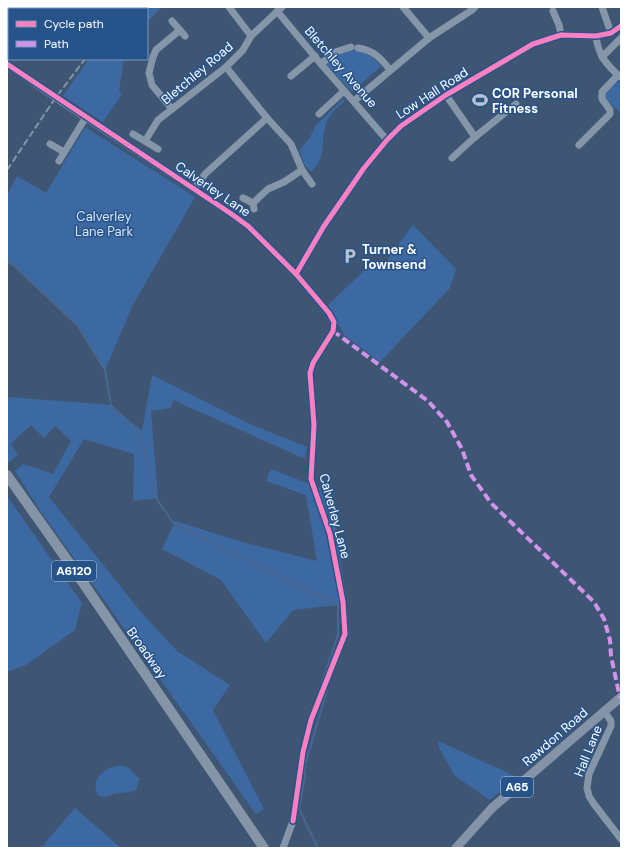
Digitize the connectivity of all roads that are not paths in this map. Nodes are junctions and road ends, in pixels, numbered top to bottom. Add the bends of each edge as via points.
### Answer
1 (229, 7) edge
2 (403, 7) edge
3 (475, 7) edge
4 (602, 7) edge
5 (280, 9) edge
6 (553, 11) dead end
7 (172, 21) dead end
8 (621, 26) edge
9 (180, 30) junction
10 (611, 33) junction
11 (561, 35) junction
12 (186, 36) dead end
13 (251, 36) junction
14 (596, 36) junction
15 (429, 38) junction
16 (621, 38) edge
17 (315, 56) junction
18 (602, 57) junction
19 (7, 64) edge
20 (321, 64) junction
21 (226, 67) junction
22 (390, 70) junction
23 (291, 76) dead end
24 (620, 76) edge
25 (344, 91) junction
26 (446, 95) junction
27 (354, 101) junction
28 (516, 104) dead end
29 (172, 109) junction
30 (319, 114) dead end
31 (86, 117) junction
32 (267, 118) junction
33 (133, 134) dead end
34 (475, 137) junction
35 (387, 140) junction
36 (145, 141) junction
37 (50, 144) dead end
38 (579, 145) dead end
39 (158, 149) dead end
40 (64, 152) junction
41 (452, 158) dead end
42 (59, 161) dead end
43 (302, 170) junction
44 (312, 184) dead end
45 (194, 189) junction
46 (243, 198) dead end
47 (296, 274) junction
48 (7, 475) edge
49 (621, 697) edge
50 (604, 711) junction
51 (621, 839) edge
52 (264, 848) edge
53 (283, 848) edge
54 (456, 848) edge

1 - 13 street
2 - 15 street
3 - 15 street
4 - 10 street
5 - 13 street, Bletchley Road
5 - 17 street, Bletchley Avenue
6 - 11 street
7 - 9 street
8 - 10 street, Low Hall Road
9 - 12 street
9 - 29 street via 156,50 149,73 152,85
10 - 14 street, Low Hall Road
11 - 14 street, Low Hall Road
11 - 26 street, Low Hall Road via 533,44
13 - 21 street, Bletchley Road via 243,50
14 - 18 street via 599,54
15 - 22 street
16 - 18 street
17 - 20 street, Bletchley Avenue
17 - 23 street
18 - 24 street
19 - 31 street, Calverley Lane, bridge
20 - 22 street via 335,52 354,48 368,50 378,56
20 - 25 street, Bletchley Avenue
21 - 29 street, Bletchley Road
21 - 32 street
22 - 27 street
24 - 38 street via 602,92 602,99 610,114
25 - 27 street, Bletchley Avenue
25 - 30 street
26 - 34 street, Low Hall Road
26 - 35 street, Low Hall Road via 400,126
27 - 35 street, Bletchley Avenue
28 - 34 street
29 - 36 street, Bletchley Road via 158,120
31 - 40 street
31 - 45 street, Calverley Lane
32 - 43 street via 291,144
32 - 45 street via 205,174
33 - 36 street
34 - 41 street
35 - 47 street, Low Hall Road via 364,168 324,226
36 - 39 street
37 - 40 street
40 - 42 street
43 - 44 street
43 - 46 street via 268,189 254,206
45 - 47 street, Calverley Lane via 248,226
47 - 53 street, Calverley Lane via 334,322 333,331 313,363 310,373 314,425 311,479 330,534 343,602 345,634 311,720 303,752 293,821
48 - 52 highway, Broadway / A6120
49 - 50 main road, Rawdon Road / A65
50 - 51 street, Hall Lane via 611,721 611,726 589,774 587,788 594,804
50 - 54 main road, Rawdon Road / A65 via 492,808

